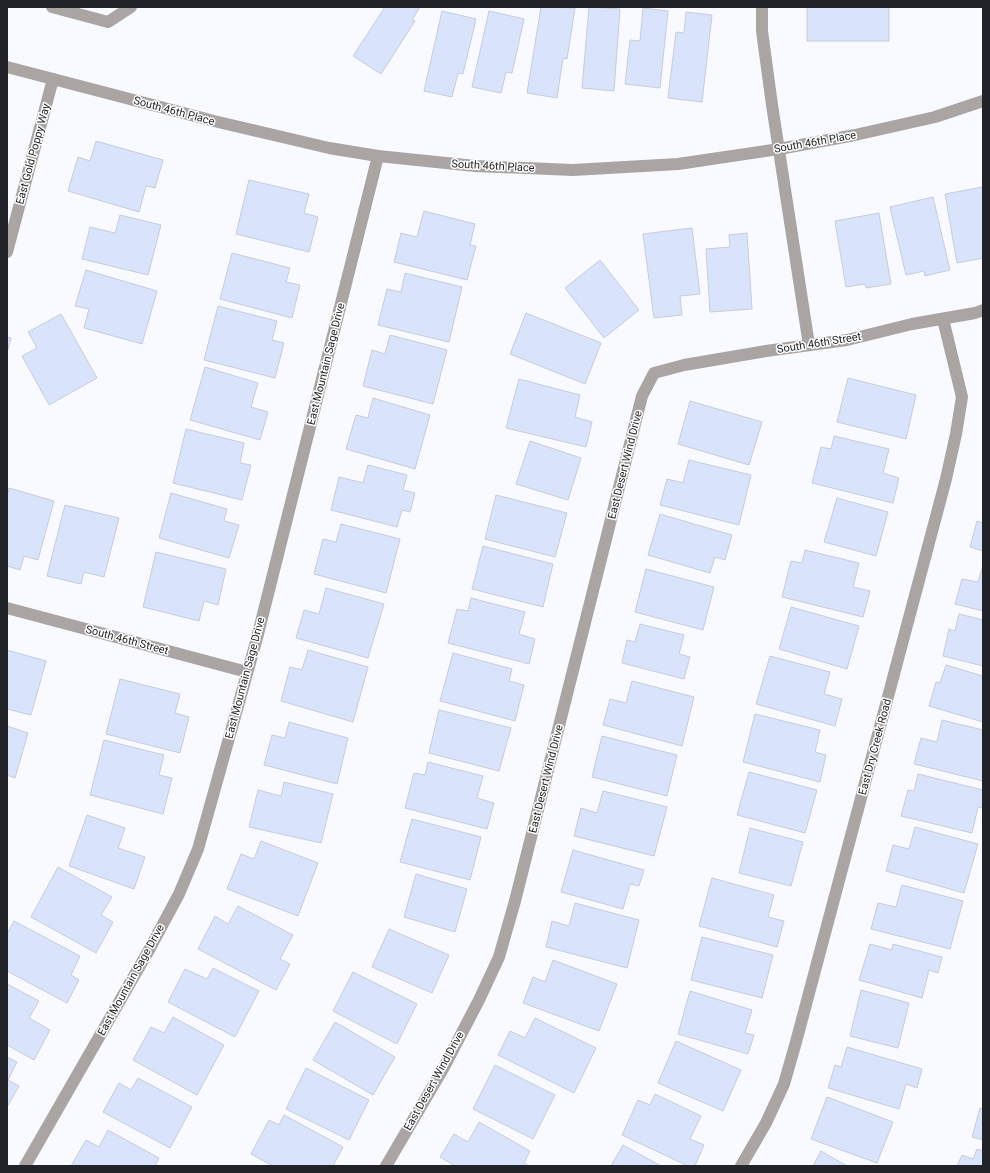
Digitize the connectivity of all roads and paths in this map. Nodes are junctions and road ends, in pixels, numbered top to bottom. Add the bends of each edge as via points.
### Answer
1 (52, 7) edge
2 (131, 7) edge
3 (762, 7) edge
4 (7, 67) edge
5 (53, 79) junction
6 (983, 101) edge
7 (779, 149) junction
8 (378, 156) junction
9 (7, 252) edge
10 (983, 310) edge
11 (943, 318) junction
12 (810, 345) junction
13 (654, 373) joint
14 (7, 608) edge
15 (247, 672) junction
16 (25, 1166) edge
17 (386, 1166) edge
18 (741, 1166) edge

1 - 2 street via 108,22
3 - 7 street via 762,31
4 - 5 street, South 46th Place
5 - 8 street, South 46th Place via 214,121 329,148
5 - 9 street, East Gold Poppy Way
6 - 7 street, South 46th Place via 935,117
7 - 8 street, South 46th Place via 678,164 573,170 475,166
7 - 12 street
8 - 15 street, East Mountain Sage Drive
10 - 11 street, South 46th Street
11 - 12 street, South 46th Street via 846,340
11 - 18 street, East Dry Creek Road via 962,397 946,479 786,1077 766,1123
12 - 13 street, South 46th Street via 684,365
13 - 17 street, East Desert Wind Drive via 642,396 499,957 443,1069
14 - 15 street, South 46th Street
15 - 16 street, East Mountain Sage Drive via 198,849 179,894

